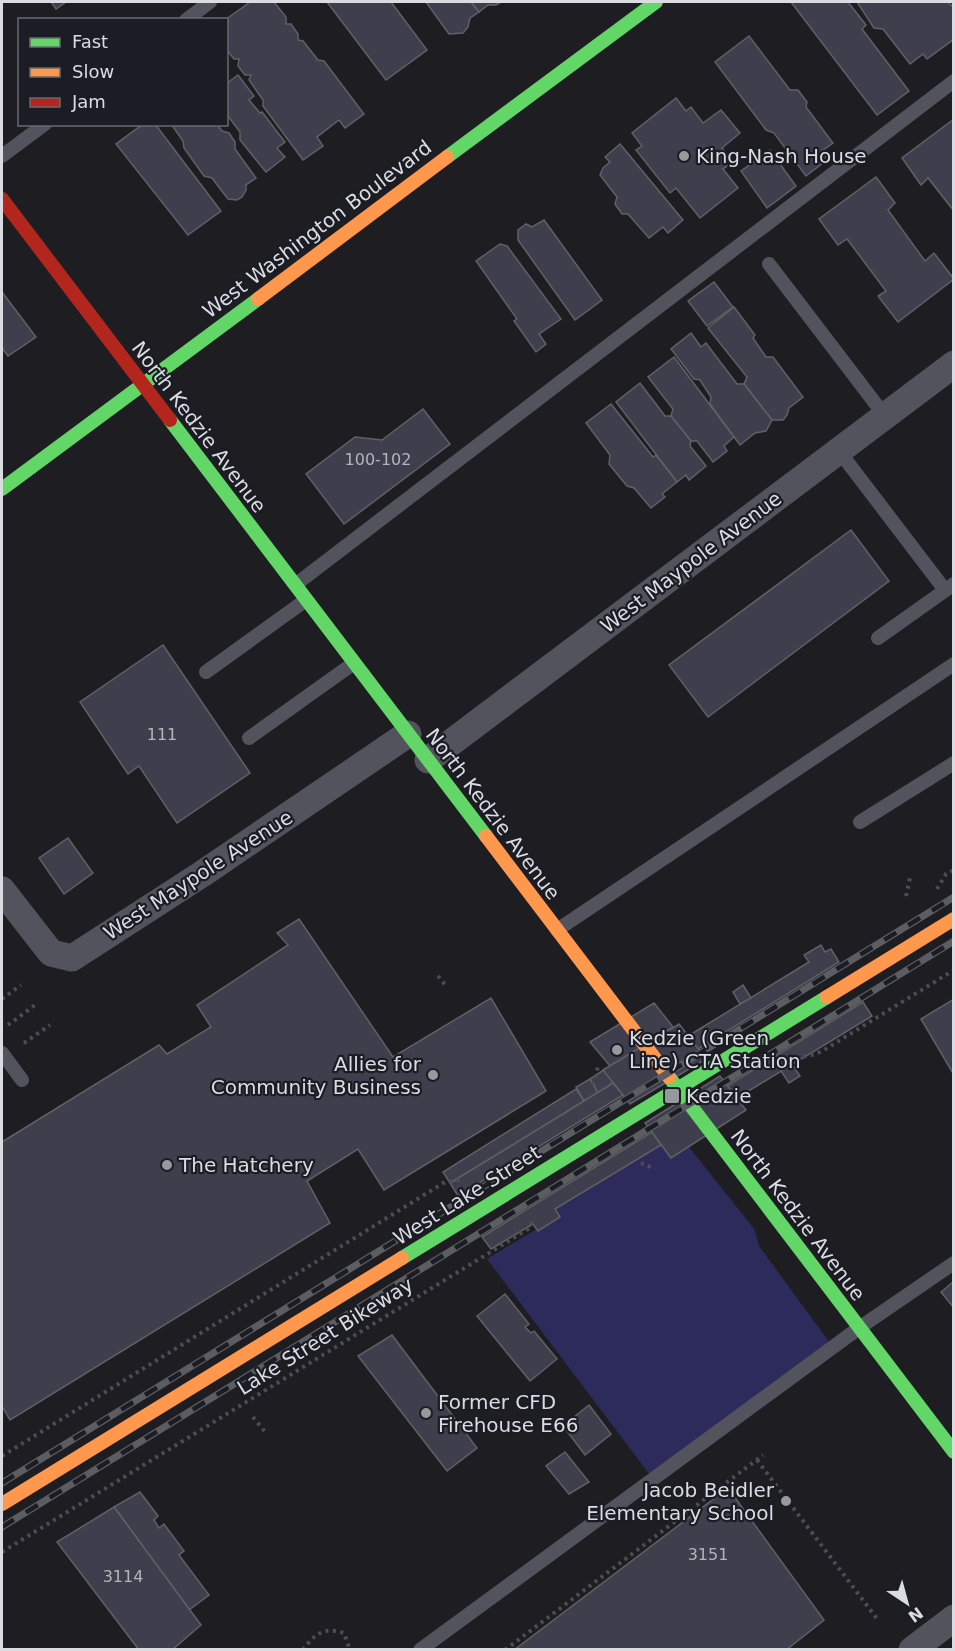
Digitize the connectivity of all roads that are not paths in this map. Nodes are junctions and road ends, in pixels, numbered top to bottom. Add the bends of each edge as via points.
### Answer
1 (210, 2) edge
2 (656, 2) edge
3 (189, 18) edge
4 (954, 81) edge
5 (42, 126) edge
6 (2, 156) edge
7 (2, 199) edge
8 (769, 264) dead end
9 (954, 364) edge
10 (142, 384) junction
11 (885, 416) junction
12 (839, 451) junction
13 (2, 489) edge
14 (295, 585) junction
15 (949, 587) edge
16 (306, 600) junction
17 (878, 638) dead end
18 (354, 663) junction
19 (954, 664) edge
20 (206, 672) dead end
21 (408, 734) junction
22 (249, 738) dead end
23 (428, 760) junction
24 (954, 763) edge
25 (860, 822) dead end
26 (2, 890) edge
27 (954, 919) edge
28 (557, 930) junction
29 (2, 1053) edge
30 (22, 1080) dead end
31 (678, 1089) junction
32 (954, 1263) edge
33 (859, 1328) junction
34 (954, 1452) edge
35 (2, 1504) edge
36 (954, 1618) edge
37 (420, 1650) edge
38 (912, 1650) edge

1 - 3 lane
2 - 10 main road, West Washington Boulevard
4 - 14 lane
5 - 6 lane
7 - 10 main road, North Kedzie Avenue
8 - 11 lane
9 - 11 street, West Maypole Avenue
10 - 13 main road, West Washington Boulevard
10 - 14 main road, North Kedzie Avenue
11 - 12 street, West Maypole Avenue
12 - 15 lane
12 - 23 street, West Maypole Avenue
14 - 16 main road, North Kedzie Avenue
15 - 17 lane
16 - 18 main road, North Kedzie Avenue
16 - 20 lane
18 - 21 main road, North Kedzie Avenue
18 - 22 lane
19 - 28 lane
21 - 23 main road, North Kedzie Avenue
21 - 26 street, West Maypole Avenue via 72,958 51,953
23 - 28 main road, North Kedzie Avenue
24 - 25 lane
27 - 31 main road, West Lake Street
28 - 31 main road, North Kedzie Avenue
29 - 30 lane
31 - 33 main road, North Kedzie Avenue
31 - 35 main road, West Lake Street
32 - 33 lane
33 - 34 main road, North Kedzie Avenue
33 - 37 lane
36 - 38 street

